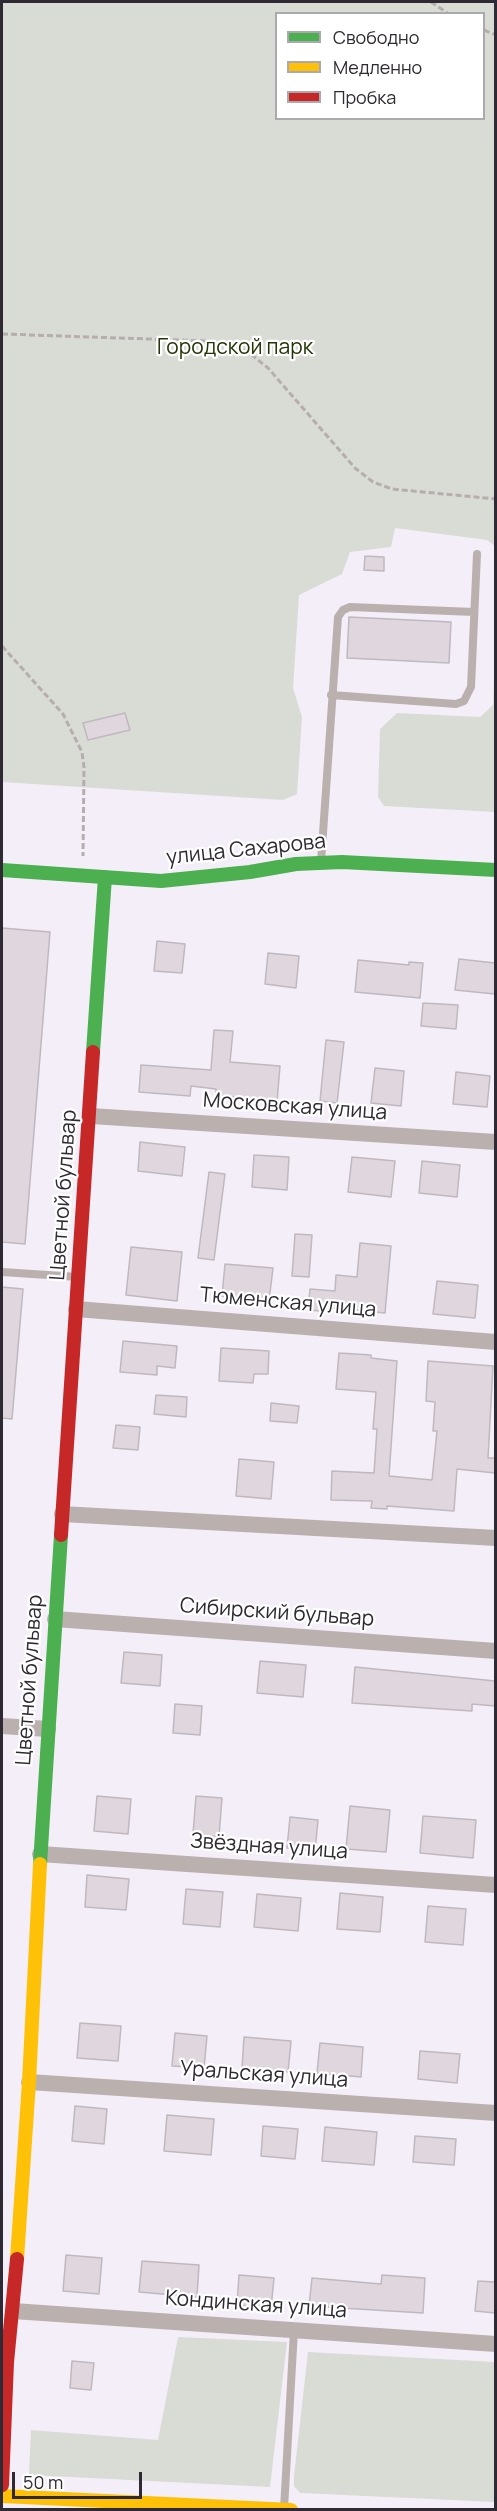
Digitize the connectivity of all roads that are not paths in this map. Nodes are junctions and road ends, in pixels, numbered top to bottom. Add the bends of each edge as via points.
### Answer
1 (477, 554) dead end
2 (474, 612) junction
3 (331, 695) junction
4 (321, 863) junction
5 (2, 870) edge
6 (495, 870) edge
7 (105, 877) junction
8 (91, 1116) junction
9 (495, 1142) edge
10 (2, 1272) edge
11 (79, 1277) junction
12 (76, 1309) junction
13 (495, 1342) edge
14 (62, 1514) junction
15 (495, 1538) edge
16 (55, 1619) junction
17 (495, 1651) edge
18 (2, 1726) edge
19 (48, 1729) junction
20 (40, 1854) junction
21 (495, 1885) edge
22 (28, 2082) junction
23 (495, 2114) edge
24 (13, 2311) junction
25 (294, 2330) junction
26 (495, 2344) edge
27 (2, 2485) edge
28 (2, 2496) edge
29 (284, 2509) edge
30 (291, 2510) edge

1 - 2 lane
2 - 3 lane via 350,607 343,610 335,625
2 - 3 lane via 471,687 464,701 456,704
3 - 4 lane
4 - 6 street, улица Сахарова
4 - 7 street, улица Сахарова via 192,879
5 - 7 street, улица Сахарова
7 - 8 street, Цветной бульвар
8 - 9 street, Московская улица
8 - 11 street, Цветной бульвар
10 - 11 lane
11 - 12 street, Цветной бульвар
12 - 13 street, Тюменская улица
12 - 14 street, Цветной бульвар
14 - 15 street
14 - 16 street, Цветной бульвар
16 - 17 street, Сибирский бульвар
16 - 19 street, Цветной бульвар
18 - 19 street
19 - 20 street, Цветной бульвар
20 - 21 street, Звёздная улица
20 - 22 street, Цветной бульвар
22 - 23 street, Уральская улица
22 - 24 street, Цветной бульвар
24 - 25 street, Кондинская улица
24 - 27 street, Цветной бульвар
25 - 26 street, Кондинская улица
25 - 29 lane
28 - 29 street
29 - 30 street

